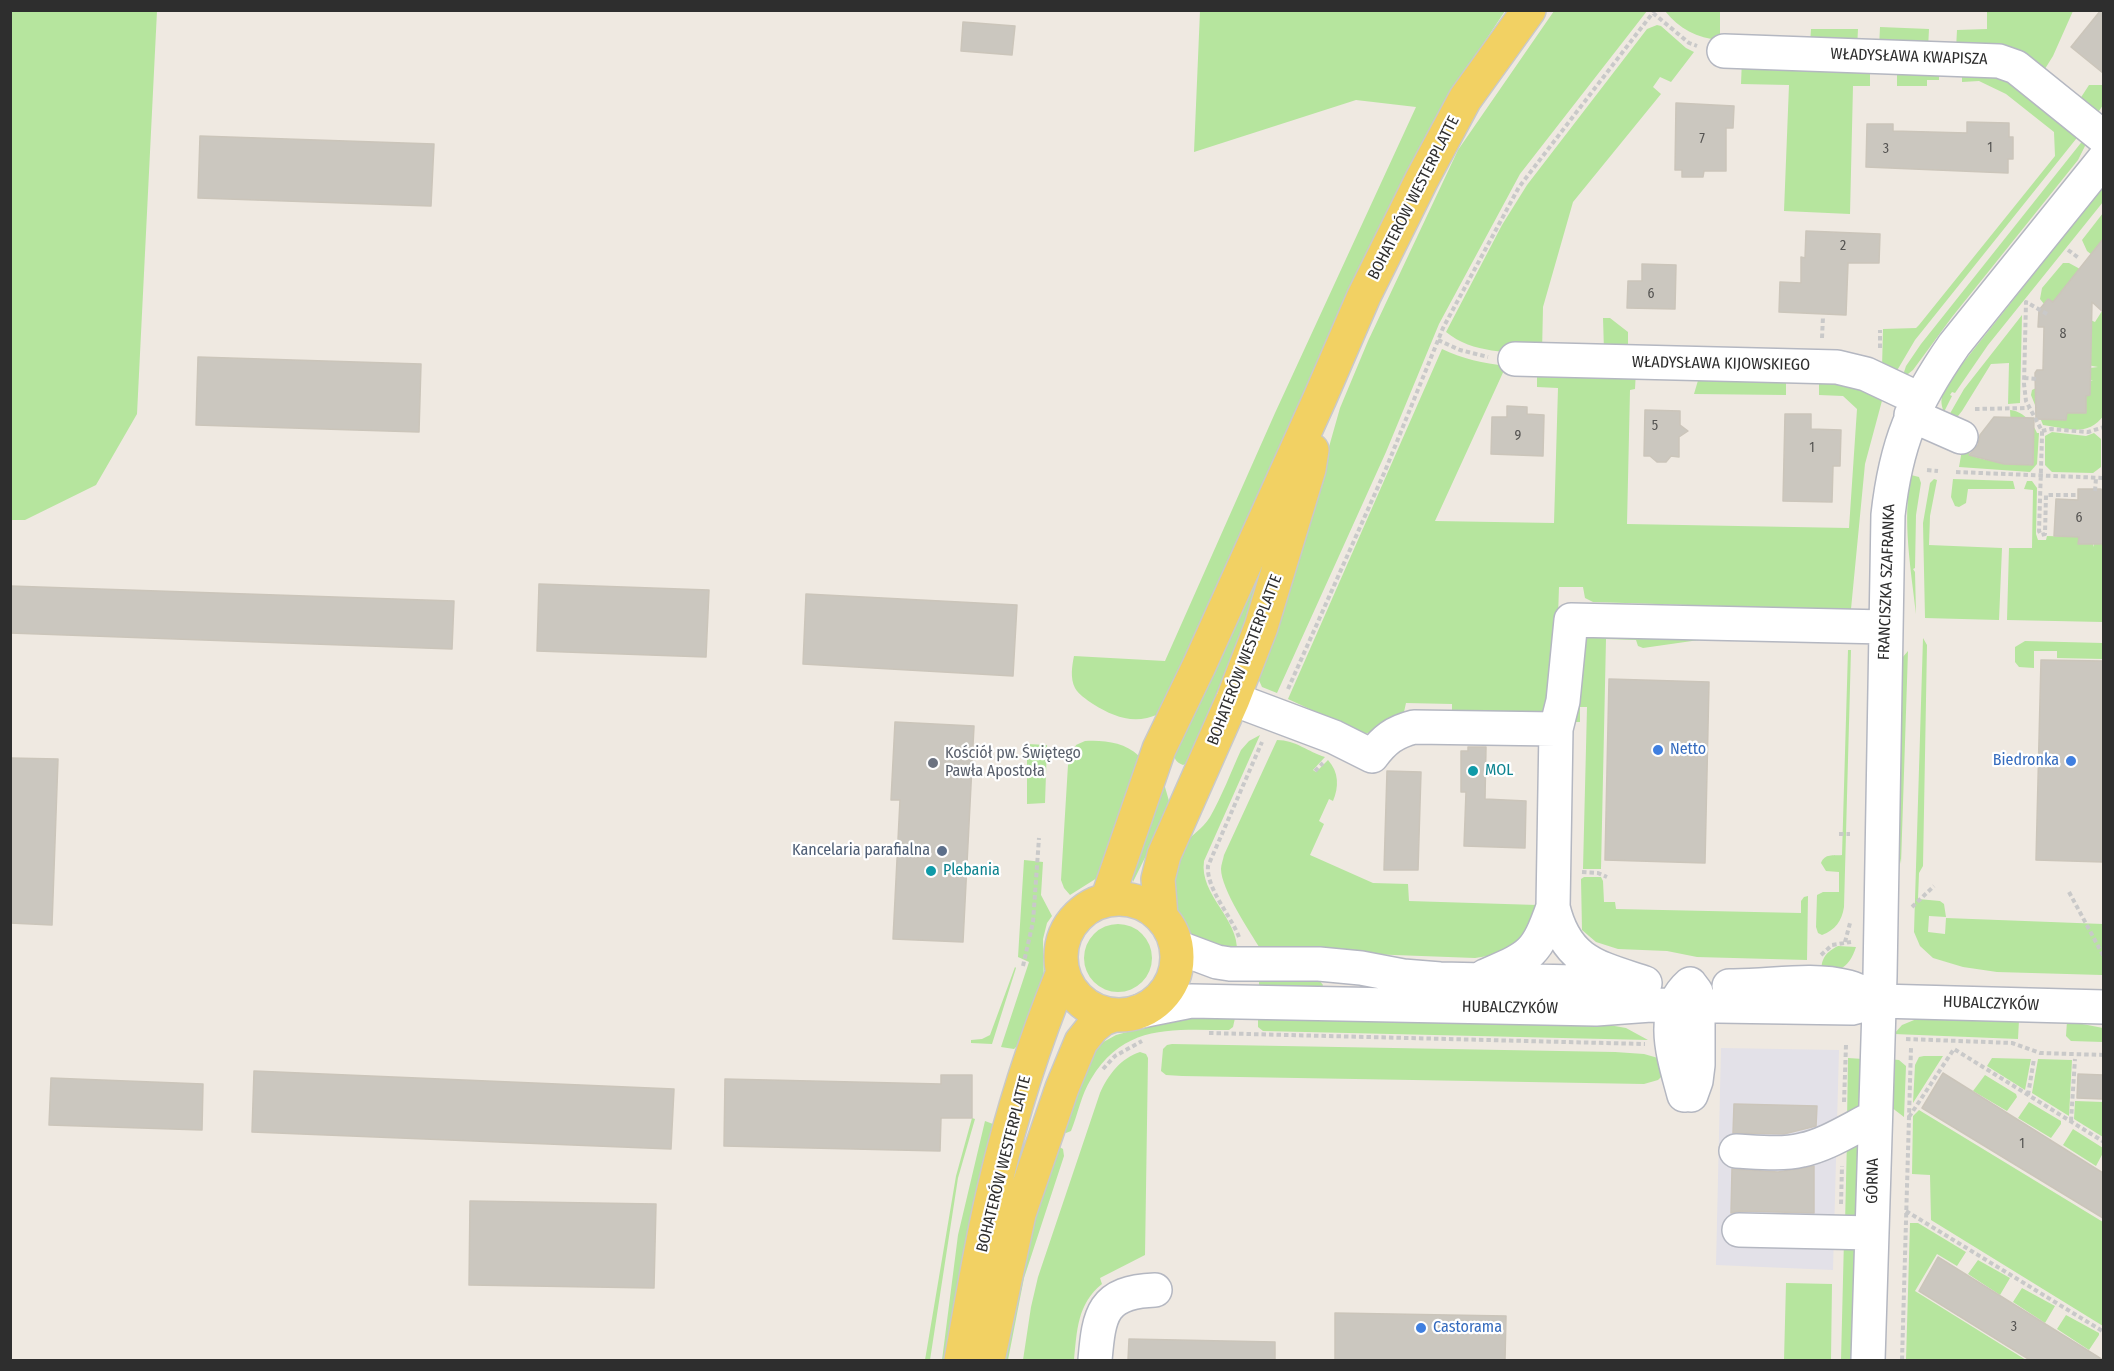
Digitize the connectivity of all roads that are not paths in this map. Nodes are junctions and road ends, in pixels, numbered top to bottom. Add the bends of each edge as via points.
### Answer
1 (1529, 10) edge
2 (1724, 51) road end
3 (2103, 138) edge
4 (2103, 159) edge
5 (1515, 359) road end
6 (1320, 398) junction
7 (1915, 407) junction
8 (1968, 423) road end
9 (1885, 627) junction
10 (1233, 699) junction
11 (1556, 729) junction
12 (1107, 900) junction
13 (1553, 907) junction
14 (1161, 916) junction
15 (1177, 946) junction
16 (1063, 972) junction
17 (1478, 980) junction
18 (1645, 983) junction
19 (1688, 999) junction
20 (1879, 1000) junction
21 (2103, 1007) edge
22 (1596, 1009) junction
23 (1135, 1021) junction
24 (1664, 1053) junction
25 (1875, 1117) junction
26 (1736, 1151) dead end
27 (1739, 1230) dead end
28 (1872, 1233) junction
29 (1155, 1290) dead end
30 (961, 1360) edge
31 (988, 1360) edge
32 (1095, 1360) edge
33 (1868, 1360) edge

1 - 6 main road, BOHATERÓW WESTERPLATTE via 1465,99 1364,296
2 - 3 street, WŁADYSŁAWA KWAPISZA via 1999,61 2016,67
4 - 7 street, FRANCISZKA SZAFRANKA via 1954,345
5 - 7 street, WŁADYSŁAWA KIJOWSKIEGO via 1837,367 1866,374
6 - 10 main road, BOHATERÓW WESTERPLATTE via 1309,469 1261,627
6 - 12 main road, BOHATERÓW WESTERPLATTE via 1159,749
7 - 8 street, WŁADYSŁAWA KIJOWSKIEGO
7 - 9 street, FRANCISZKA SZAFRANKA via 1901,444 1891,490
9 - 11 street via 1571,620 1563,701
9 - 20 street, FRANCISZKA SZAFRANKA
10 - 11 street via 1334,737 1372,756 1384,740 1413,727
10 - 14 main road, BOHATERÓW WESTERPLATTE via 1164,855 1158,879
11 - 13 street
12 - 14 main road via 1136,900
12 - 16 main road via 1079,914 1070,926 1063,940
13 - 17 street via 1536,948 1521,960
13 - 18 street via 1562,934 1584,960
14 - 15 main road
15 - 17 street, HUBALCZYKÓW via 1230,964 1319,964 1403,976
15 - 23 main road via 1174,978 1166,992
16 - 23 main road via 1088,1006
16 - 30 main road, BOHATERÓW WESTERPLATTE via 1041,1025 1008,1133
17 - 18 street, HUBALCZYKÓW
18 - 19 street, HUBALCZYKÓW
19 - 20 street, HUBALCZYKÓW via 1787,983 1847,987
19 - 22 street, HUBALCZYKÓW
19 - 24 street via 1670,1032
19 - 24 street via 1698,1065 1696,1081 1688,1095
20 - 21 street, HUBALCZYKÓW
20 - 25 street, GÓRNA
22 - 23 street, HUBALCZYKÓW via 1191,1001
22 - 24 street via 1645,1027 1665,1043
23 - 31 main road, BOHATERÓW WESTERPLATTE via 1103,1019 1093,1027 1082,1042 1062,1088 1019,1214
25 - 26 street via 1803,1150
25 - 28 street, GÓRNA
27 - 28 street
28 - 33 street, GÓRNA
29 - 32 street via 1127,1293 1110,1304 1100,1323

